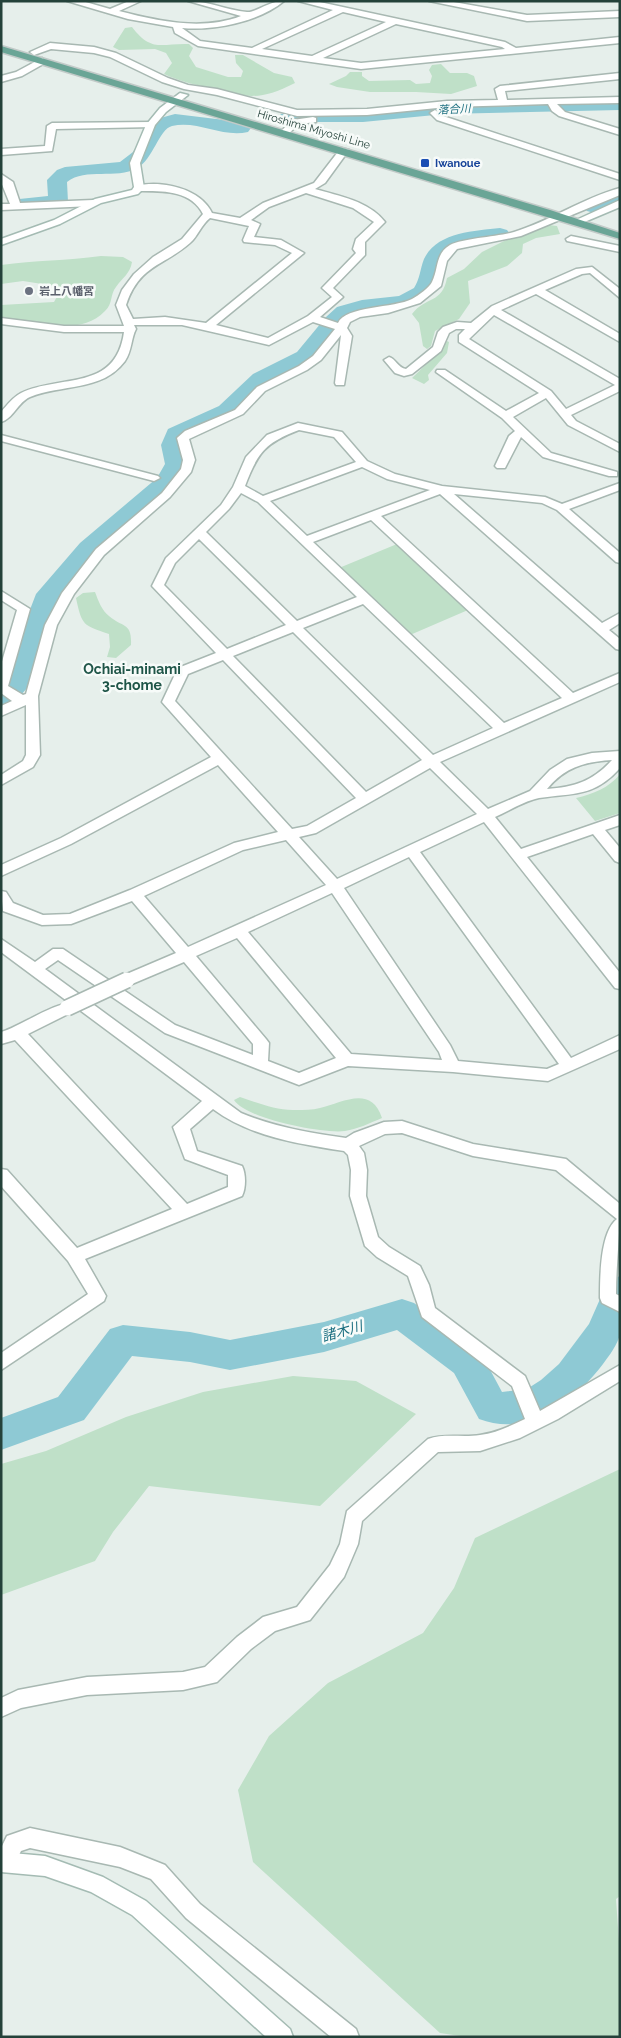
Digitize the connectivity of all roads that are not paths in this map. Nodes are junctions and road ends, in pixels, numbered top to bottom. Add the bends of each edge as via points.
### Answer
1 (71, 1) edge
2 (137, 1) edge
3 (192, 1) edge
4 (280, 1) edge
5 (302, 1) edge
6 (433, 1) edge
7 (456, 3) edge
8 (341, 10) junction
9 (112, 11) junction
10 (620, 14) edge
11 (248, 15) junction
12 (395, 21) junction
13 (177, 25) junction
14 (620, 40) edge
15 (1, 41) edge
16 (1, 49) edge
17 (252, 51) junction
18 (515, 51) junction
19 (34, 52) junction
20 (314, 60) junction
21 (42, 61) junction
22 (620, 76) edge
23 (1, 80) edge
24 (183, 95) junction
25 (620, 100) edge
26 (173, 102) junction
27 (504, 103) junction
28 (553, 105) junction
29 (620, 108) edge
30 (435, 113) junction
31 (151, 125) junction
32 (287, 130) junction
33 (620, 132) edge
34 (344, 150) junction
35 (1, 152) edge
36 (1, 177) edge
37 (620, 177) edge
38 (139, 188) junction
39 (305, 189) junction
40 (620, 191) edge
41 (93, 203) junction
42 (620, 204) edge
43 (16, 206) junction
44 (1, 207) edge
45 (565, 214) junction
46 (208, 215) junction
47 (583, 219) junction
48 (243, 221) junction
49 (620, 228) edge
50 (620, 236) edge
51 (571, 239) dead end
52 (1, 242) edge
53 (620, 249) edge
54 (537, 290) junction
55 (620, 295) edge
56 (494, 310) junction
57 (312, 318) junction
58 (1, 321) edge
59 (130, 325) junction
60 (335, 326) junction
61 (207, 327) junction
62 (474, 327) junction
63 (620, 339) edge
64 (388, 360) dead end
65 (441, 372) dead end
66 (340, 383) dead end
67 (620, 386) edge
68 (547, 393) junction
69 (7, 405) edge
70 (565, 414) junction
71 (506, 416) junction
72 (1, 419) edge
73 (522, 431) junction
74 (1, 438) edge
75 (620, 449) edge
76 (363, 463) junction
77 (501, 466) dead end
78 (613, 474) dead end
79 (154, 478) dead end
80 (620, 486) edge
81 (239, 487) junction
82 (442, 489) junction
83 (262, 500) junction
84 (561, 508) junction
85 (373, 515) junction
86 (198, 532) junction
87 (305, 541) junction
88 (617, 552) edge
89 (1, 595) edge
90 (364, 599) junction
91 (620, 617) edge
92 (296, 627) junction
93 (601, 629) junction
94 (620, 646) edge
95 (225, 654) junction
96 (620, 677) edge
97 (19, 696) junction
98 (570, 698) junction
99 (1, 712) edge
100 (502, 729) junction
101 (620, 755) edge
102 (218, 759) junction
103 (620, 759) edge
104 (431, 762) junction
105 (1, 781) edge
106 (536, 794) junction
107 (365, 799) junction
108 (487, 816) junction
109 (620, 820) edge
110 (595, 828) junction
111 (290, 835) junction
112 (412, 851) junction
113 (518, 855) junction
114 (620, 858) edge
115 (1, 871) edge
116 (335, 886) junction
117 (135, 894) junction
118 (1, 896) edge
119 (240, 932) junction
120 (1, 944) edge
121 (187, 954) junction
122 (35, 969) junction
123 (620, 984) edge
124 (18, 1033) junction
125 (1, 1038) edge
126 (620, 1041) edge
127 (346, 1060) junction
128 (260, 1064) junction
129 (568, 1065) junction
130 (452, 1066) junction
131 (212, 1102) junction
132 (349, 1145) junction
133 (1, 1175) edge
134 (184, 1211) junction
135 (620, 1214) edge
136 (620, 1225) edge
137 (74, 1256) junction
138 (620, 1305) edge
139 (1, 1362) edge
140 (620, 1372) edge
141 (535, 1422) junction
142 (1, 1708) edge
143 (3, 1862) edge
144 (282, 2037) edge
145 (348, 2037) edge

1 - 9 street
2 - 9 street
3 - 11 street
4 - 11 street
5 - 8 street
6 - 7 street
7 - 10 street via 527,18
8 - 12 street
8 - 17 street
9 - 13 street
11 - 13 street via 212,25
12 - 18 street via 505,44
12 - 20 street
13 - 17 street via 178,31 198,44
14 - 18 street
15 - 19 main road, Hiroshima Miyoshi Line
16 - 21 main road, Hiroshima Miyoshi Line
17 - 20 street
18 - 20 street via 361,66
19 - 24 main road, Hiroshima Miyoshi Line
19 - 27 street via 50,46 94,50 187,87 296,113
21 - 23 street
21 - 26 main road, Hiroshima Miyoshi Line
22 - 27 street via 500,89
24 - 26 street
24 - 32 main road, Hiroshima Miyoshi Line
25 - 28 street
26 - 31 street
26 - 32 main road, Hiroshima Miyoshi Line
27 - 28 street
28 - 29 street
28 - 30 street
28 - 33 street via 562,114
30 - 32 street via 371,120 315,119 296,122
30 - 37 street via 440,118
31 - 35 street via 52,126 49,149
31 - 38 street via 143,152 135,163
32 - 34 main road, Hiroshima Miyoshi Line
32 - 45 main road, Hiroshima Miyoshi Line
34 - 39 street via 324,179
34 - 45 main road, Hiroshima Miyoshi Line
36 - 43 street via 8,182
38 - 41 street via 126,195
38 - 46 street via 173,190 199,200
39 - 48 street via 266,205
39 - 57 street via 360,208 375,215 380,222 360,241 360,253 327,288 338,297
40 - 45 street
41 - 43 street
41 - 52 street via 83,211
42 - 47 street
43 - 44 street
45 - 47 main road, Hiroshima Miyoshi Line
45 - 60 street via 517,234 454,248 445,254 437,284 416,301 388,310 357,314
46 - 48 street
46 - 59 street via 184,244 147,267 124,292 121,305
47 - 49 main road, Hiroshima Miyoshi Line
47 - 50 main road, Hiroshima Miyoshi Line
48 - 61 street via 255,224 248,240 277,242 299,253
51 - 53 street
54 - 55 street via 580,270 592,270
54 - 56 street
54 - 63 street
56 - 62 street
56 - 67 street
57 - 60 street
57 - 61 street via 269,342
58 - 59 street via 64,330
59 - 61 street via 160,320
59 - 69 street via 126,348 114,367 103,376 28,394
60 - 66 street via 347,336
60 - 97 street via 317,358 261,389 239,412 183,438 189,460 187,470 166,495 100,552 68,593
62 - 64 street via 464,324 446,329 439,346 414,370 404,373 396,370
62 - 68 street via 463,340
65 - 71 street
67 - 70 street
68 - 70 street
68 - 71 street
69 - 72 street
70 - 75 street via 572,423
71 - 73 street
73 - 77 street via 515,436
73 - 78 street via 547,455
74 - 79 street
76 - 81 street via 338,434 298,426 271,437 250,459
76 - 82 street via 391,477
76 - 83 street
80 - 84 street
81 - 83 street
81 - 86 street via 225,507
82 - 84 street via 545,500
82 - 85 street
82 - 93 street
83 - 87 street
84 - 88 street
85 - 87 street
85 - 98 street
86 - 92 street
86 - 95 street via 170,561 158,586
87 - 90 street
89 - 97 street via 24,609 1,687
90 - 92 street
90 - 100 street
91 - 93 street
92 - 95 street
92 - 104 street
93 - 94 street
95 - 102 street via 183,671 168,702
95 - 107 street
96 - 98 street
97 - 99 street
97 - 105 street via 33,755 28,764
98 - 100 street
100 - 104 street
101 - 106 street via 578,758 554,771
102 - 111 street
102 - 115 street via 66,842
103 - 106 street via 604,778 588,787 570,792
104 - 107 street
104 - 108 street
106 - 108 street
107 - 111 street via 311,830
108 - 112 street
108 - 113 street
109 - 110 street
110 - 113 street
110 - 114 street
111 - 116 street
111 - 117 street via 239,846
112 - 116 street
112 - 129 street
113 - 123 street
116 - 119 street
116 - 130 street via 445,1049
117 - 118 street via 70,919 42,920 8,907
117 - 121 street
119 - 121 street
119 - 127 street
120 - 122 street
121 - 124 street, bridge
121 - 128 street via 261,1043
122 - 128 street via 58,954 170,1030
122 - 131 street
124 - 125 street
124 - 134 street
126 - 129 street
127 - 128 street via 299,1079
127 - 130 street
129 - 130 street via 548,1075
131 - 132 street via 259,1128 287,1136
131 - 134 street via 181,1127 190,1155 236,1171 236,1191
132 - 135 street via 384,1128 402,1127 473,1150 560,1164
132 - 141 street via 356,1154 358,1196 371,1242 414,1271 428,1312 519,1381
133 - 137 street
134 - 137 street
136 - 138 street via 610,1245 608,1270 608,1298
137 - 139 street via 98,1296
140 - 141 street
141 - 142 street via 515,1434 480,1443 434,1445 353,1517 348,1544 337,1572 304,1614 270,1623 210,1675 183,1681 87,1686 18,1699
143 - 144 street via 45,1866 96,1884 139,1908
143 - 145 street via 14,1843 30,1838 120,1857 158,1872 193,1911

